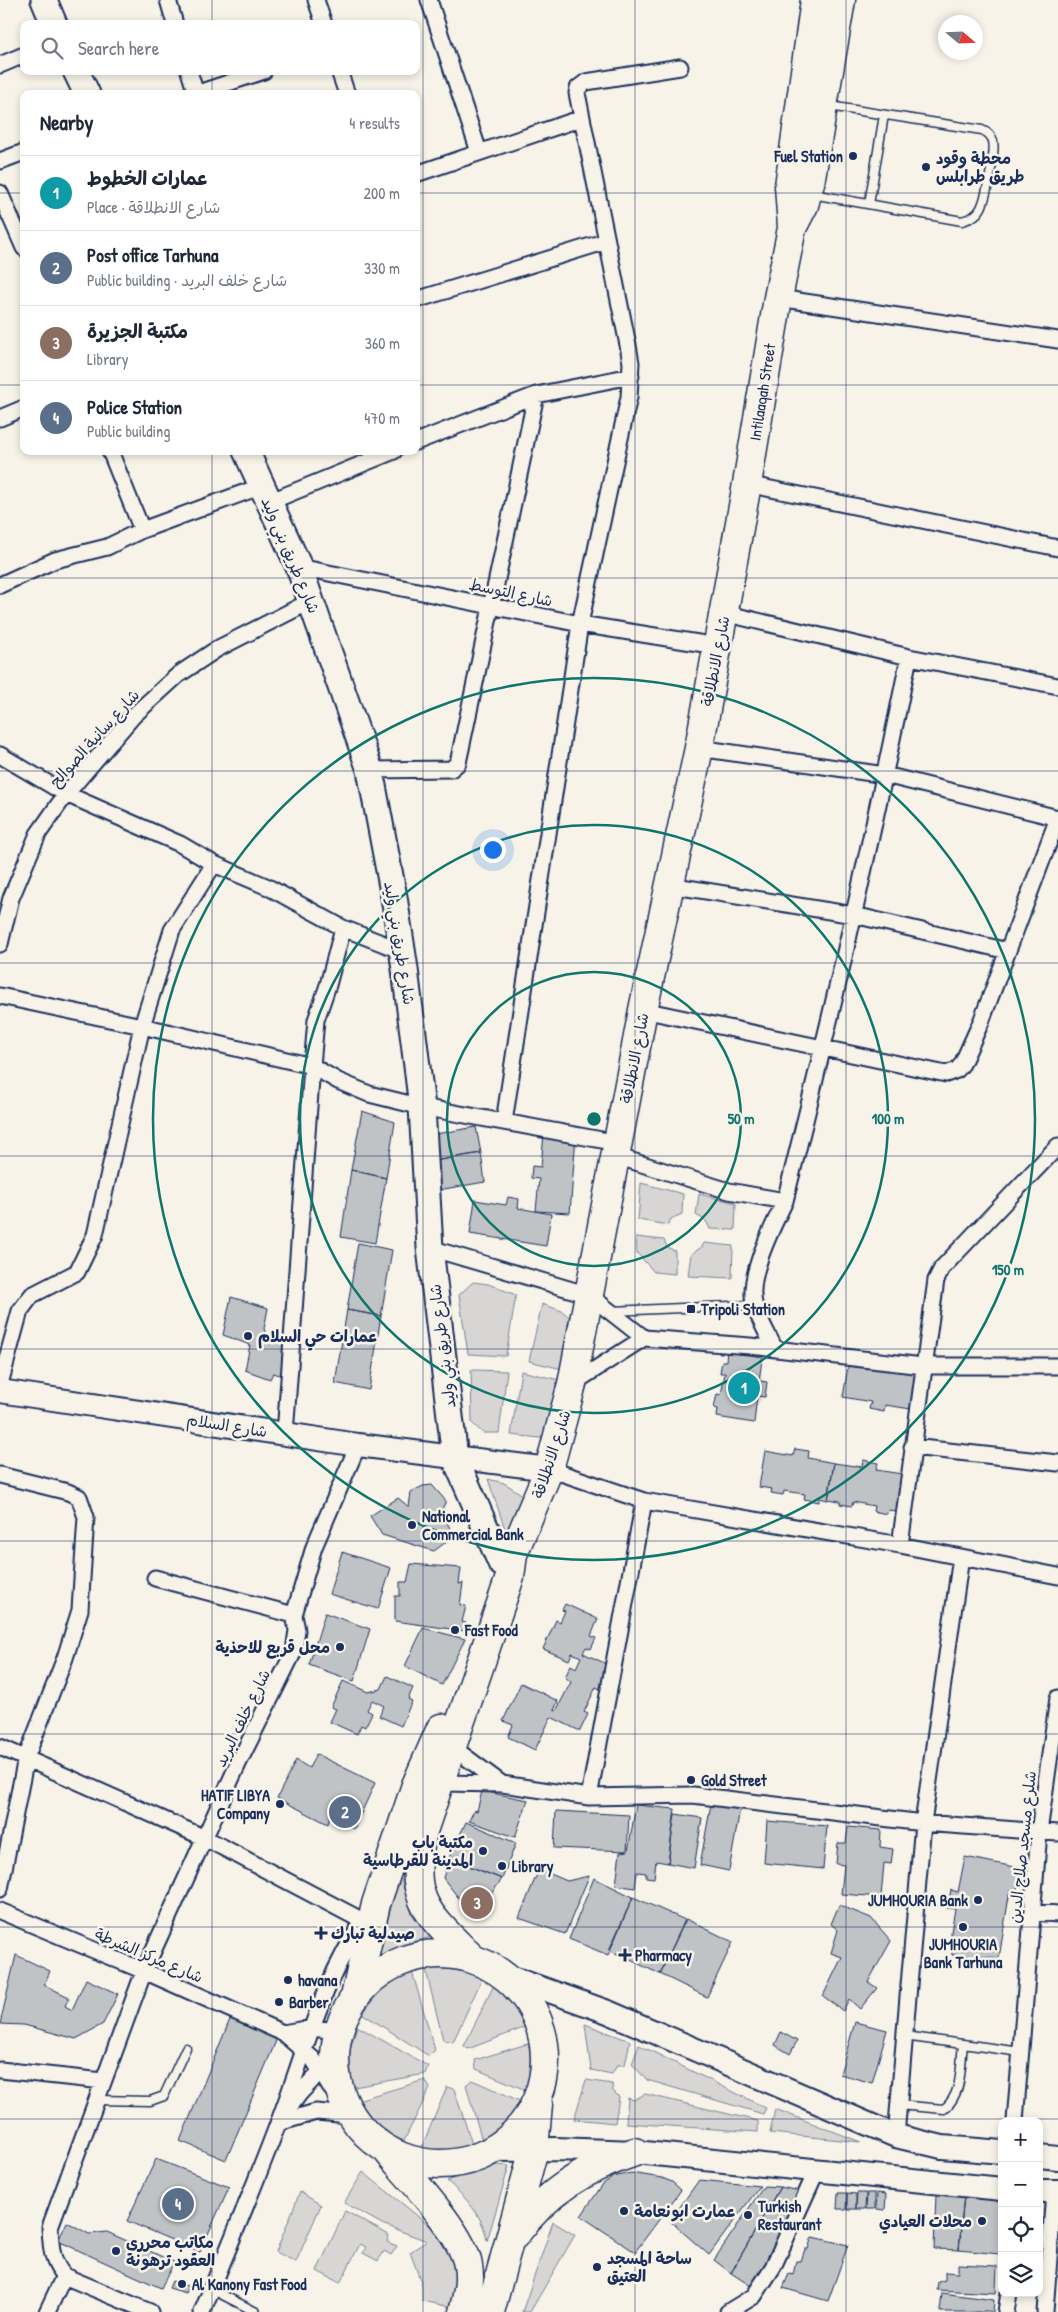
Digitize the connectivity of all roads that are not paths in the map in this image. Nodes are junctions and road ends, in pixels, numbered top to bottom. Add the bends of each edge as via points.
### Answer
1 (44, 0) edge
2 (168, 0) edge
3 (316, 0) edge
4 (429, 0) edge
5 (794, 0) edge
6 (815, 0) edge
7 (841, 0) edge
8 (861, 0) edge
9 (52, 20) edge
10 (174, 20) edge
11 (323, 20) edge
12 (823, 42) junction
13 (20, 57) edge
14 (0, 65) edge
15 (680, 67) dead end
16 (78, 75) edge
17 (190, 75) edge
18 (252, 75) edge
19 (340, 75) edge
20 (85, 90) edge
21 (195, 90) edge
22 (208, 90) edge
23 (346, 90) edge
24 (825, 106) junction
25 (884, 115) junction
26 (582, 118) junction
27 (479, 152) junction
28 (20, 154) edge
29 (0, 161) edge
30 (420, 173) edge
31 (0, 193) edge
32 (808, 193) junction
33 (869, 204) junction
34 (792, 228) junction
35 (20, 239) edge
36 (607, 241) junction
37 (778, 298) junction
38 (420, 299) edge
39 (1058, 340) edge
40 (631, 376) junction
41 (536, 395) junction
42 (20, 410) edge
43 (0, 418) edge
44 (420, 440) edge
45 (112, 455) edge
46 (248, 455) edge
47 (382, 455) edge
48 (747, 484) junction
49 (266, 494) junction
50 (142, 530) junction
51 (1058, 548) edge
52 (299, 567) junction
53 (0, 585) edge
54 (311, 601) junction
55 (492, 606) junction
56 (724, 613) junction
57 (580, 624) junction
58 (718, 646) junction
59 (909, 657) junction
60 (1058, 686) edge
61 (699, 748) junction
62 (0, 755) edge
63 (370, 770) junction
64 (885, 775) junction
65 (66, 794) junction
66 (214, 864) junction
67 (669, 885) junction
68 (854, 915) junction
69 (343, 928) junction
70 (0, 944) edge
71 (402, 951) junction
72 (1008, 951) junction
73 (0, 996) edge
74 (643, 1010) junction
75 (142, 1026) junction
76 (824, 1050) junction
77 (312, 1066) junction
78 (422, 1107) junction
79 (504, 1122) junction
80 (1058, 1146) edge
81 (617, 1149) junction
82 (785, 1200) junction
83 (430, 1248) junction
84 (599, 1303) junction
85 (754, 1305) junction
86 (644, 1338) junction
87 (775, 1349) junction
88 (923, 1366) junction
89 (1058, 1366) edge
90 (0, 1384) edge
91 (572, 1384) junction
92 (0, 1391) edge
93 (285, 1434) junction
94 (358, 1445) junction
95 (912, 1447) junction
96 (455, 1458) junction
97 (1058, 1463) edge
98 (549, 1468) junction
99 (0, 1475) edge
100 (644, 1501) junction
101 (900, 1545) junction
102 (961, 1557) junction
103 (507, 1559) junction
104 (1058, 1576) edge
105 (155, 1578) dead end
106 (294, 1616) junction
107 (1058, 1698) edge
108 (452, 1747) junction
109 (0, 1748) edge
110 (26, 1758) junction
111 (440, 1783) junction
112 (502, 1784) junction
113 (589, 1798) junction
114 (923, 1823) junction
115 (1040, 1832) junction
116 (1058, 1833) edge
117 (204, 1838) junction
118 (0, 1889) edge
119 (0, 1911) edge
120 (370, 1912) junction
121 (1033, 1912) junction
122 (1058, 1914) edge
123 (472, 1958) junction
124 (144, 1971) junction
125 (507, 1976) junction
126 (355, 1997) junction
127 (311, 2028) junction
128 (284, 2033) junction
129 (904, 2036) junction
130 (963, 2044) junction
131 (186, 2048) dead end
132 (303, 2049) junction
133 (331, 2052) junction
134 (1021, 2052) junction
135 (0, 2070) edge
136 (103, 2081) junction
137 (96, 2100) junction
138 (538, 2101) junction
139 (898, 2105) junction
140 (347, 2109) junction
141 (1015, 2117) edge
142 (278, 2123) junction
143 (896, 2136) junction
144 (534, 2149) junction
145 (386, 2150) junction
146 (496, 2150) junction
147 (635, 2152) junction
148 (998, 2152) edge
149 (1043, 2156) edge
150 (1058, 2158) edge
151 (816, 2172) junction
152 (998, 2189) edge
153 (1050, 2191) edge
154 (509, 2242) junction
155 (1054, 2258) edge
156 (64, 2276) junction
157 (211, 2289) junction
158 (1008, 2297) edge
159 (47, 2312) edge
160 (150, 2312) edge
161 (202, 2312) edge
162 (256, 2312) edge
163 (464, 2312) edge
164 (490, 2312) edge
165 (728, 2312) edge
166 (1006, 2312) edge
167 (1045, 2312) edge

1 - 9 main road
2 - 10 street
3 - 11 street
4 - 27 street
5 - 12 highway
6 - 12 highway
7 - 12 highway
8 - 12 highway via 845,23
12 - 24 highway
12 - 34 highway via 789,186
13 - 14 street
15 - 26 street via 586,82 577,93
16 - 20 main road
17 - 21 street
18 - 22 street
19 - 23 street
24 - 25 lane
24 - 32 highway
25 - 33 lane
25 - 33 lane via 982,130 993,142 993,154 981,208 967,220
26 - 27 street
26 - 36 street
27 - 30 street
28 - 29 street
31 - 35 street
32 - 33 lane
32 - 34 highway
34 - 37 highway, Intilaaqah Street
36 - 38 street
36 - 40 street
37 - 39 street
37 - 48 highway, Intilaaqah Street
40 - 41 street
40 - 57 street
41 - 44 street
41 - 55 street
42 - 43 street
45 - 50 street
46 - 49 main road, شارع طريق بني وليد
47 - 49 street
48 - 51 street
48 - 56 highway, Intilaaqah Street
49 - 50 street
49 - 52 main road, شارع طريق بني وليد
50 - 53 street via 107,547 55,560
52 - 54 main road, شارع طريق بني وليد
52 - 55 street, شارع التوسط
54 - 63 main road, شارع طريق بني وليد
54 - 65 street, شارع سانية الصوالح via 238,637 178,675 132,716
55 - 57 street, شارع التوسط
55 - 63 street via 458,764 452,768
56 - 58 highway, شارع الانطلاقة
56 - 59 street
57 - 58 street, شارع التوسط
57 - 79 street
58 - 61 highway, شارع الانطلاقة
59 - 60 street
59 - 64 street
61 - 64 street
61 - 67 highway, شارع الانطلاقة
62 - 65 street
63 - 71 main road, شارع طريق بني وليد
64 - 68 street
64 - 72 street via 1058,818
65 - 66 street via 180,844
65 - 70 street, شارع سانية الصوالح via 38,834 10,898
66 - 69 street via 268,887
66 - 75 street via 172,930
67 - 68 street
67 - 74 highway, شارع الانطلاقة
68 - 72 street
68 - 76 street
69 - 71 street
69 - 77 street via 316,1020
71 - 78 main road, شارع طريق بني وليد
72 - 76 street via 981,1022 957,1070 946,1074
73 - 75 street
74 - 76 street
74 - 81 highway, شارع الانطلاقة
75 - 77 street
75 - 90 street via 95,1235 77,1272 32,1295 20,1310
76 - 82 street
77 - 78 street via 369,1094
77 - 93 street
78 - 79 street
78 - 83 main road, شارع طريق بني وليد
79 - 81 street
80 - 88 street via 942,1268 931,1304
81 - 82 street via 729,1191
81 - 84 highway, شارع الانطلاقة
82 - 85 street via 755,1272
83 - 84 street
83 - 96 main road, شارع طريق بني وليد
84 - 85 lane
84 - 86 street
84 - 91 highway, شارع الانطلاقة
85 - 87 street
86 - 87 street
86 - 91 street
87 - 88 street
88 - 89 street
88 - 95 street
91 - 98 highway, شارع الانطلاقة
92 - 93 street, شارع السلام
93 - 94 street, شارع السلام
94 - 96 street, شارع السلام
94 - 106 street, شارع خلف البريد via 314,1547
95 - 97 street
95 - 101 street
96 - 98 street, شارع السلام
96 - 103 main road, شارع طريق بني وليد
98 - 100 street
98 - 103 highway, شارع الانطلاقة
99 - 110 street via 68,1492 79,1498 86,1517 80,1610
100 - 101 street
100 - 113 street
101 - 102 street
102 - 104 street
102 - 114 street
103 - 108 highway via 510,1577
103 - 120 highway via 491,1580 454,1697 416,1786
105 - 106 street
106 - 117 street, شارع خلف البريد via 297,1630 294,1651
107 - 115 street, شلرع مسجد صلاح الدين
108 - 111 highway
108 - 112 street
109 - 110 street
110 - 117 street
110 - 118 street
111 - 112 street
111 - 123 highway via 416,1859 416,1879 434,1921
112 - 113 street
113 - 114 street via 693,1795
114 - 115 street
114 - 129 street
115 - 116 street
115 - 121 street, شلرع مسجد صلاح الدين
117 - 120 street
117 - 124 street, شارع خلف البريد
119 - 124 street, شارع مركز الشرطة
120 - 126 highway
120 - 127 street via 324,1995
121 - 122 street
121 - 134 street, شلرع مسجد صلاح الدين
123 - 125 highway
123 - 126 highway via 440,1953 408,1958 378,1973
124 - 128 street, شارع مركز الشرطة
124 - 136 street, شارع خلف البريد
125 - 138 highway via 526,1996 539,2020 544,2040 545,2074
125 - 143 street via 608,2012
126 - 133 highway via 345,2013
127 - 128 street
127 - 132 street
127 - 133 street
128 - 132 street, شارع مركز الشرطة
129 - 130 lane
129 - 139 street
130 - 134 lane
130 - 139 lane via 958,2091 953,2102 944,2109
131 - 137 lane via 164,2096 150,2101
132 - 133 street, شارع مركز الشرطة via 313,2059
132 - 142 street
133 - 140 highway
133 - 142 street
134 - 141 street, شلرع مسجد صلاح الدين
135 - 136 street
136 - 137 street, شارع خلف البريد
137 - 156 street, شارع خلف البريد via 50,2227 51,2250 56,2267
138 - 144 highway
138 - 146 highway via 520,2128
139 - 143 street
140 - 142 street via 316,2112
140 - 145 highway via 369,2138
142 - 157 street
143 - 148 street via 942,2147
144 - 146 street
144 - 147 street
144 - 154 highway
145 - 146 highway via 412,2162 441,2166 469,2161
145 - 163 highway via 440,2213 459,2244 468,2265
147 - 151 street
147 - 154 highway via 577,2176 528,2217
149 - 150 street
151 - 152 street
151 - 165 street via 773,2267 754,2296
153 - 155 street
154 - 164 highway
155 - 167 street
156 - 159 street
156 - 160 street
157 - 161 street
157 - 162 lane
158 - 166 street

